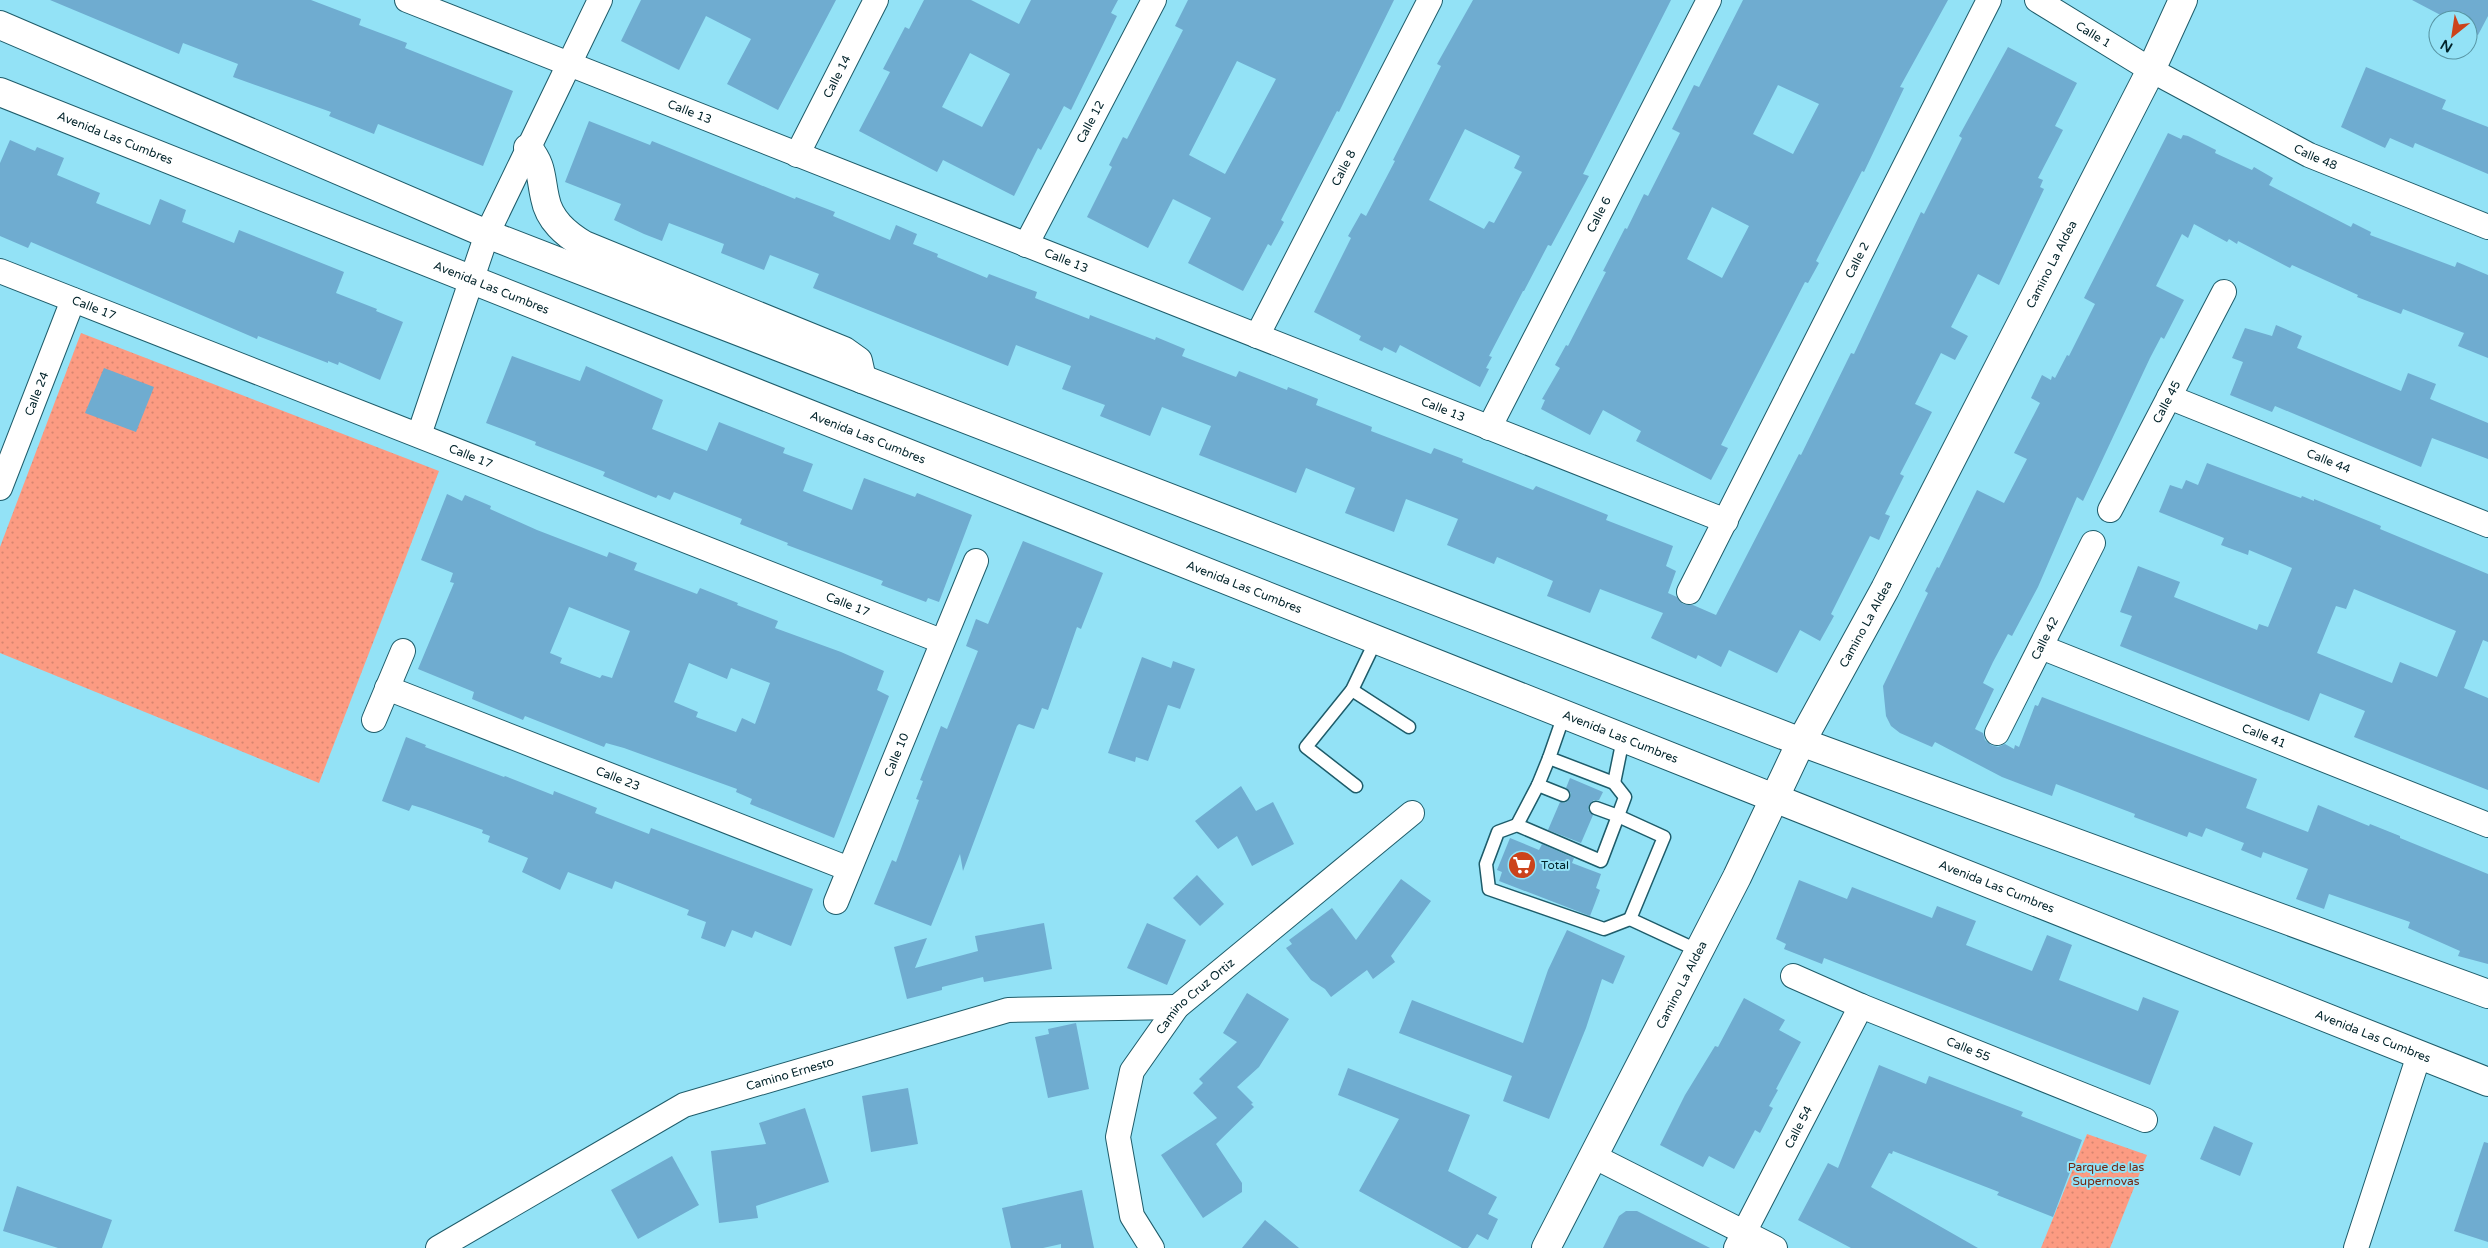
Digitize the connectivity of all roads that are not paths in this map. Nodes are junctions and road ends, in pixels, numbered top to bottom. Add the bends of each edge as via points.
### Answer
1 (407, 0) edge
2 (600, 0) edge
3 (876, 0) edge
4 (1154, 0) edge
5 (1430, 0) edge
6 (1709, 0) edge
7 (1990, 0) edge
8 (2037, 0) edge
9 (2183, 0) edge
10 (0, 25) edge
11 (567, 64) junction
12 (2151, 70) junction
13 (0, 92) edge
14 (528, 148) junction
15 (797, 155) junction
16 (2488, 227) edge
17 (487, 234) junction
18 (1026, 245) junction
19 (0, 271) edge
20 (472, 280) junction
21 (2224, 292) dead end
22 (73, 300) junction
23 (1257, 336) junction
24 (862, 379) junction
25 (2169, 397) junction
26 (1489, 428) junction
27 (419, 435) junction
28 (0, 488) edge
29 (2110, 510) dead end
30 (1726, 521) junction
31 (2488, 525) edge
32 (2093, 543) dead end
33 (976, 560) dead end
34 (1689, 592) dead end
35 (1376, 640) junction
36 (941, 641) junction
37 (2041, 647) junction
38 (402, 650) dead end
39 (387, 688) junction
40 (1352, 690) junction
41 (1564, 715) junction
42 (374, 720) dead end
43 (1409, 727) dead end
44 (1997, 733) dead end
45 (1623, 739) junction
46 (1801, 742) junction
47 (1549, 758) junction
48 (1614, 783) junction
49 (1538, 785) junction
50 (1356, 786) dead end
51 (1563, 795) dead end
52 (1774, 799) junction
53 (1596, 808) dead end
54 (1412, 813) dead end
55 (1618, 816) junction
56 (2488, 825) edge
57 (1517, 826) junction
58 (849, 869) junction
59 (836, 902) dead end
60 (1630, 919) junction
61 (1698, 951) junction
62 (1793, 976) dead end
63 (2488, 994) edge
64 (1176, 1006) junction
65 (1861, 1006) junction
66 (2419, 1055) junction
67 (2488, 1082) edge
68 (2145, 1120) dead end
69 (1593, 1156) junction
70 (1740, 1240) edge
71 (438, 1248) edge
72 (1152, 1248) edge
73 (1546, 1248) edge
74 (1775, 1248) edge
75 (2356, 1248) edge

1 - 11 street, Calle 13
2 - 11 street
3 - 15 street, Calle 14
4 - 18 street, Calle 12
5 - 23 street, Calle 8
6 - 26 street, Calle 6
7 - 30 street, Calle 2
8 - 12 street, Calle 1
9 - 12 main road, Camino La Aldea
10 - 17 main road
11 - 14 street
11 - 15 street, Calle 13
12 - 16 street, Calle 48 via 2309,156
12 - 46 main road, Camino La Aldea via 1885,589
13 - 20 main road, Avenida Las Cumbres
14 - 17 street
14 - 24 main road via 539,161 550,215 568,235 584,245 844,351 858,361
15 - 18 street, Calle 13
17 - 20 street
17 - 24 main road
18 - 23 street, Calle 13
19 - 22 street, Calle 17
20 - 27 street
20 - 35 main road, Avenida Las Cumbres
21 - 25 street, Calle 45
22 - 27 street, Calle 17
22 - 28 street, Calle 24
23 - 26 street, Calle 13
24 - 46 main road
25 - 29 street, Calle 45
25 - 31 street, Calle 44
26 - 30 street, Calle 13
27 - 36 street, Calle 17
30 - 34 street, Calle 2
32 - 37 street, Calle 42
33 - 36 street, Calle 10
35 - 40 lane
35 - 41 main road, Avenida Las Cumbres
36 - 58 street, Calle 10
37 - 44 street, Calle 42
37 - 56 street, Calle 41
38 - 39 street
39 - 42 street
39 - 58 street, Calle 23
40 - 43 lane
40 - 50 lane via 1306,747
41 - 45 main road, Avenida Las Cumbres
41 - 47 lane
45 - 48 lane
45 - 52 main road, Avenida Las Cumbres
46 - 52 main road, Camino La Aldea
46 - 63 main road
47 - 48 lane
47 - 49 lane
48 - 55 lane via 1625,797
49 - 51 lane
49 - 57 lane
52 - 61 main road, Camino La Aldea
52 - 66 main road, Avenida Las Cumbres
53 - 55 lane
54 - 64 street, Camino Cruz Ortiz
55 - 57 lane via 1601,861
55 - 60 lane via 1664,837
57 - 60 lane via 1498,832 1486,864 1489,889 1604,929
58 - 59 street, Calle 10
60 - 61 lane
61 - 69 main road, Camino La Aldea
62 - 65 street, Calle 55
64 - 71 street, Camino Ernesto via 1008,1010 684,1104
64 - 72 street, Camino Cruz Ortiz via 1132,1071 1118,1137 1132,1216
65 - 68 street, Calle 55
65 - 70 street, Calle 54
66 - 67 main road, Avenida Las Cumbres
66 - 75 street
69 - 70 street
69 - 73 main road, Camino La Aldea
70 - 74 street

